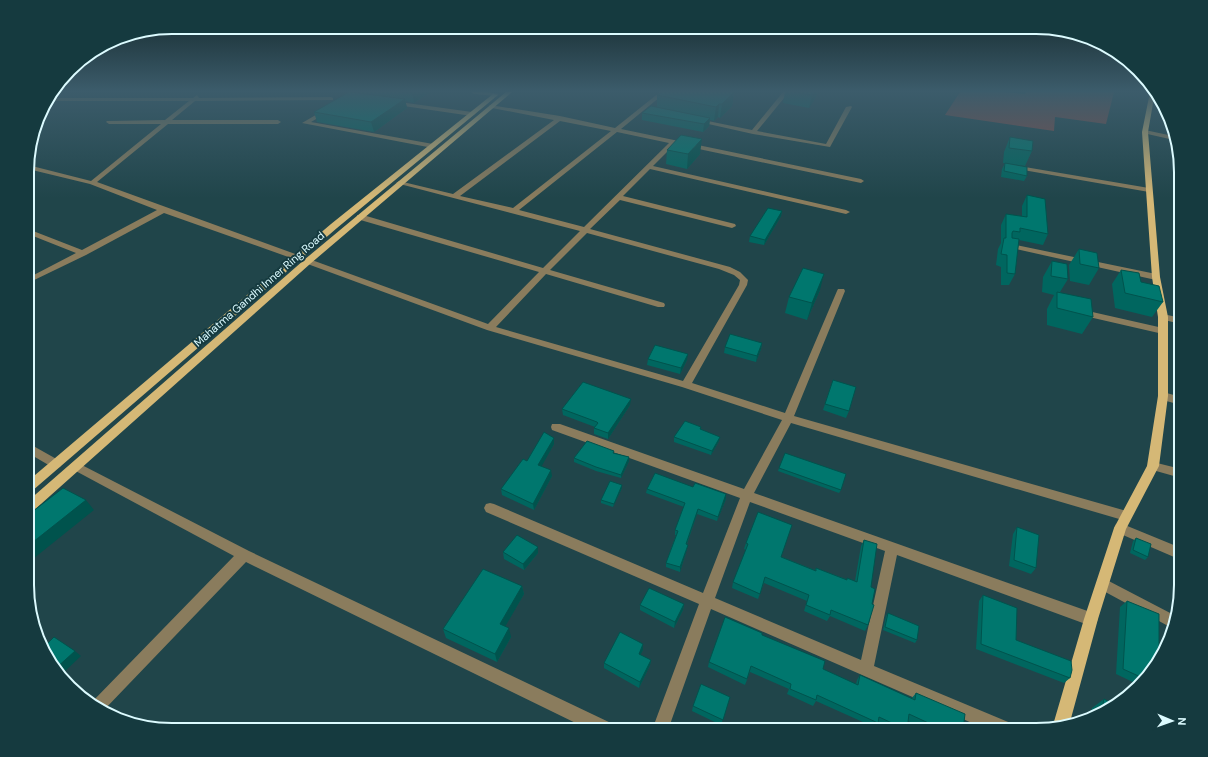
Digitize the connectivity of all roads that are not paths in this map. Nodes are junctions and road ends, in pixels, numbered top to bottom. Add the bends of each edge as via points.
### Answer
1 (160, 127) edge
2 (329, 127) edge
3 (456, 127) edge
4 (466, 127) edge
5 (547, 127) edge
6 (604, 127) edge
7 (619, 127) edge
8 (730, 127) edge
9 (757, 127) edge
10 (838, 127) edge
11 (1147, 127) edge
12 (616, 130) junction
13 (753, 132) junction
14 (1146, 132) junction
15 (1169, 137) edge
16 (674, 142) junction
17 (433, 146) junction
18 (1004, 166) edge
19 (649, 167) junction
20 (34, 169) edge
21 (861, 181) dead end
22 (92, 183) junction
23 (399, 183) junction
24 (1150, 190) junction
25 (455, 196) junction
26 (618, 197) junction
27 (163, 210) junction
28 (514, 211) junction
29 (846, 212) dead end
30 (360, 217) junction
31 (732, 226) dead end
32 (584, 231) junction
33 (34, 233) edge
34 (1011, 246) edge
35 (83, 252) junction
36 (297, 257) junction
37 (307, 262) junction
38 (544, 271) junction
39 (1156, 277) junction
40 (34, 278) edge
41 (841, 291) dead end
42 (661, 305) dead end
43 (1073, 310) edge
44 (1163, 317) junction
45 (1174, 319) edge
46 (490, 328) junction
47 (1163, 331) junction
48 (686, 385) junction
49 (1163, 396) junction
50 (1174, 398) edge
51 (788, 418) junction
52 (556, 427) dead end
53 (34, 451) edge
54 (56, 464) junction
55 (76, 466) junction
56 (1153, 466) junction
57 (1174, 472) edge
58 (34, 483) edge
59 (747, 495) junction
60 (34, 503) edge
61 (490, 508) dead end
62 (1126, 516) junction
63 (1120, 528) junction
64 (892, 547) junction
65 (1174, 551) edge
66 (244, 555) junction
67 (1103, 584) junction
68 (706, 600) junction
69 (1091, 619) junction
70 (1169, 620) edge
71 (866, 669) junction
72 (101, 703) edge
73 (1062, 720) edge
74 (592, 723) edge
75 (662, 723) edge
76 (991, 723) edge

1 - 22 street
2 - 17 street
3 - 17 main road, Mahatma Gandhi Inner Ring Road
4 - 23 main road, Mahatma Gandhi Inner Ring Road
5 - 25 street
6 - 12 street
7 - 12 street
8 - 13 street
9 - 13 street
10 - 13 street via 828,146
11 - 14 main road
12 - 16 street
12 - 28 street
14 - 15 street
14 - 24 main road
16 - 19 street
16 - 21 street
17 - 36 main road, Mahatma Gandhi Inner Ring Road
18 - 24 street
19 - 26 street
19 - 29 street
20 - 22 street
22 - 27 street
23 - 25 street
23 - 30 main road, Mahatma Gandhi Inner Ring Road
24 - 39 main road
25 - 28 street
26 - 31 street
26 - 32 street
27 - 35 street
27 - 36 street
28 - 32 street
30 - 37 main road, Mahatma Gandhi Inner Ring Road
30 - 38 street
32 - 38 street
32 - 48 street via 741,275 743,285
33 - 35 street
34 - 39 street
35 - 40 street
36 - 37 street
36 - 54 main road, Mahatma Gandhi Inner Ring Road
37 - 46 street
37 - 55 main road, Mahatma Gandhi Inner Ring Road
38 - 42 street
38 - 46 street
39 - 44 main road
41 - 51 street
43 - 47 street
44 - 45 street
44 - 47 main road
46 - 48 street
47 - 49 main road
48 - 51 street
49 - 50 street
49 - 56 main road
51 - 59 street
51 - 62 street
52 - 59 street
53 - 54 street
54 - 58 main road, Mahatma Gandhi Inner Ring Road
55 - 60 main road, Mahatma Gandhi Inner Ring Road
55 - 66 street
56 - 57 street
56 - 62 main road
59 - 64 street
59 - 68 street
61 - 68 street
62 - 63 main road
63 - 65 street
63 - 67 main road
64 - 69 street
64 - 71 street
66 - 72 street
66 - 74 street
67 - 69 main road
67 - 70 street
68 - 71 street
68 - 75 street
69 - 73 main road
71 - 76 street

